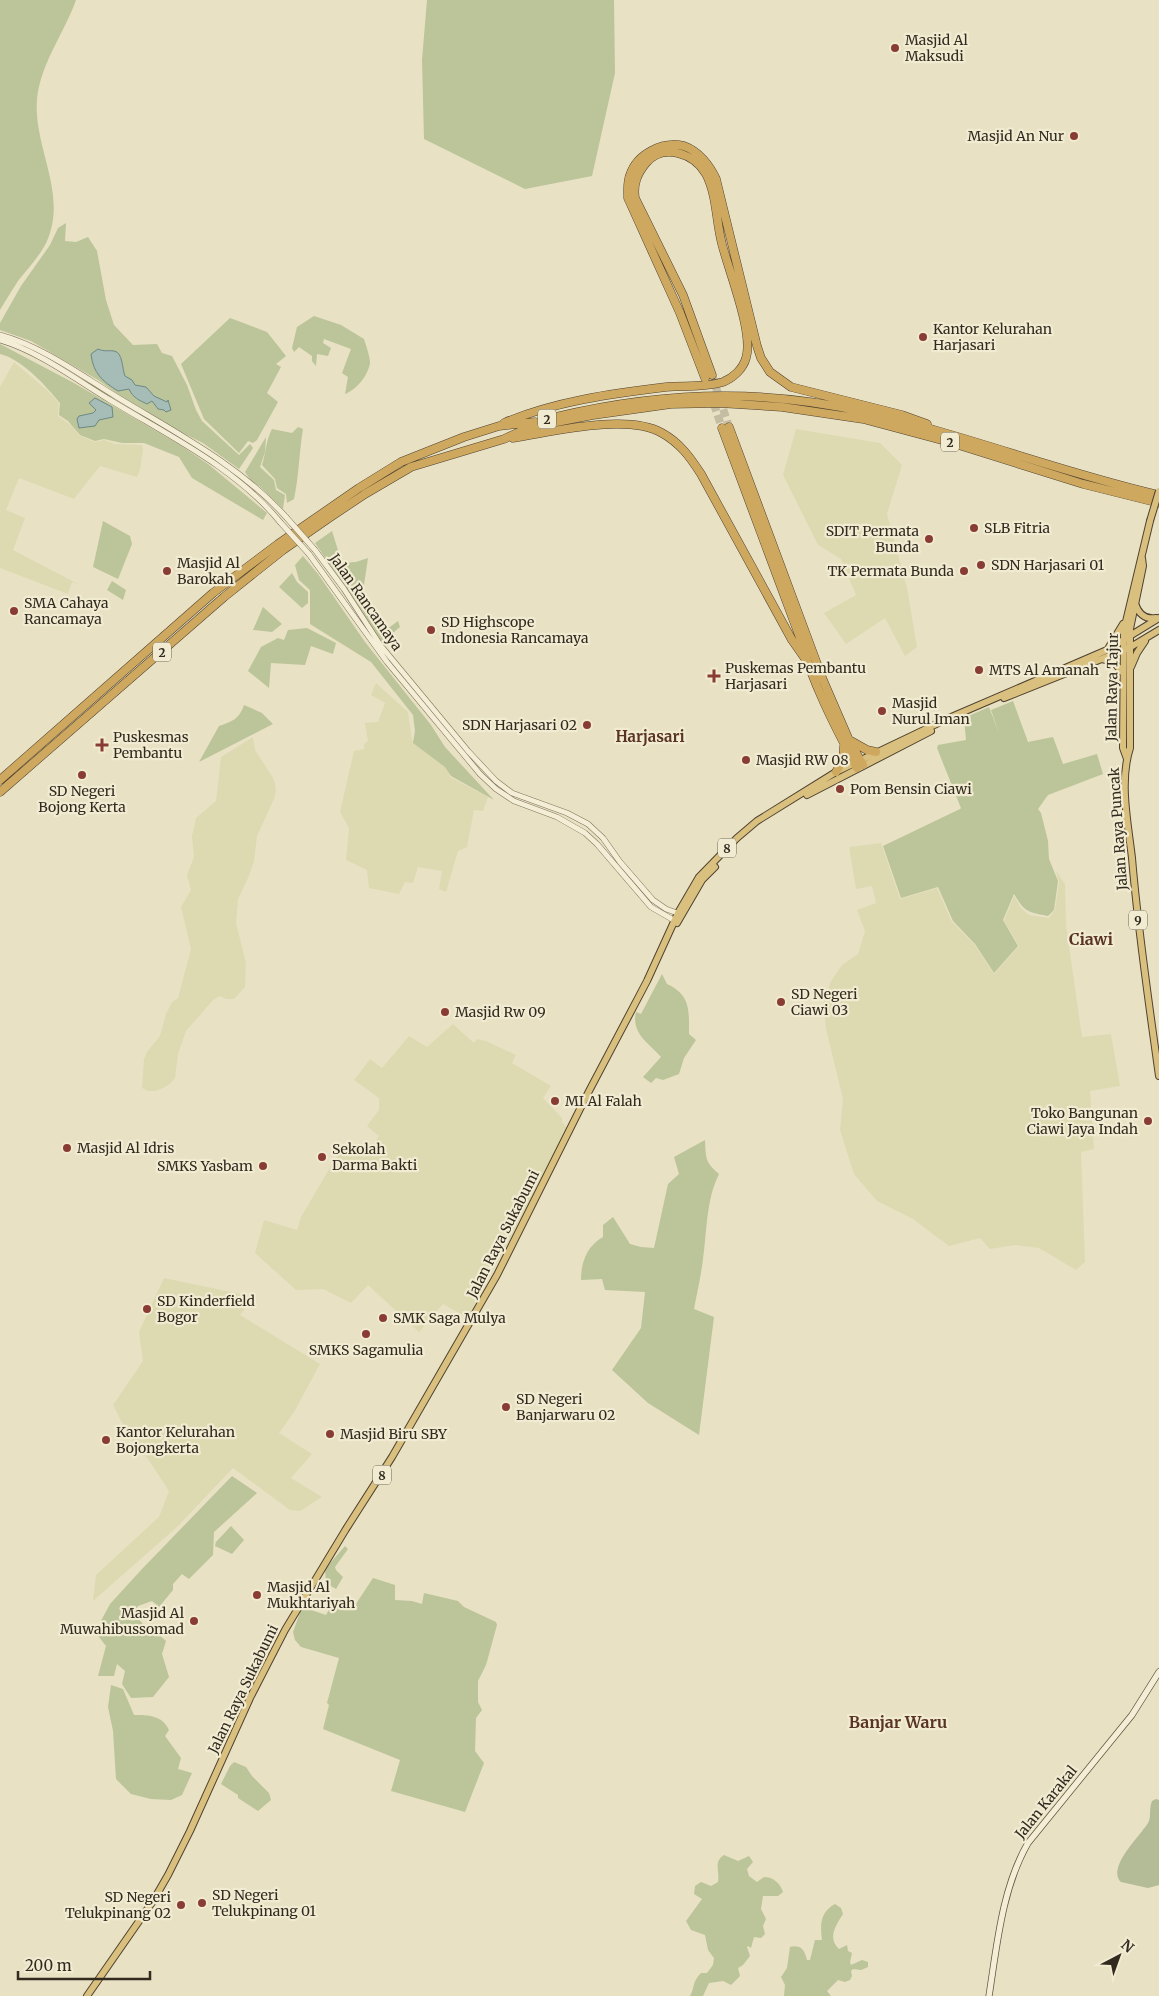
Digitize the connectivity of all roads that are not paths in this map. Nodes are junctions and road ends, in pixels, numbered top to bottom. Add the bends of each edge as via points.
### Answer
1 (0, 335) edge
2 (0, 340) edge
3 (671, 401) junction
4 (593, 411) junction
5 (499, 426) junction
6 (949, 435) junction
7 (504, 439) junction
8 (228, 465) junction
9 (225, 472) junction
10 (1159, 491) edge
11 (1159, 495) edge
12 (1159, 503) edge
13 (339, 506) junction
14 (327, 514) junction
15 (1142, 558) junction
16 (1135, 601) junction
17 (1126, 617) junction
18 (1159, 618) edge
19 (1159, 630) edge
20 (1147, 638) junction
21 (1126, 639) junction
22 (1126, 649) junction
23 (1107, 650) junction
24 (1100, 659) junction
25 (806, 660) junction
26 (1130, 671) junction
27 (1123, 675) junction
28 (847, 741) junction
29 (876, 752) junction
30 (1127, 759) junction
31 (859, 764) junction
32 (836, 772) junction
33 (0, 780) edge
34 (0, 792) edge
35 (680, 914) junction
36 (676, 921) junction
37 (1159, 1076) edge
38 (1159, 1672) edge
39 (87, 1996) edge
40 (989, 1996) edge

1 - 8 street, Jalan Rancamaya via 38,348
2 - 9 street, Jalan Rancamaya via 36,355
3 - 4 highway, 2
3 - 6 highway, 2 via 737,396 822,404 863,411
3 - 12 highway, 2 via 760,405 863,419
4 - 5 highway, 2
4 - 7 highway, 2 via 530,427
5 - 6 highway via 527,413 587,400 668,387 702,386 726,380 743,366 748,347 744,322 706,175 687,155 666,152 648,160 636,178 634,190 683,295 708,376 628,198 628,184 634,166 647,153 665,146 683,146 710,167 716,179 757,346 770,372 791,387 902,415
5 - 13 highway, 2 via 401,462
6 - 11 highway, 2
7 - 13 highway, 2 via 411,467
7 - 25 highway via 593,426 637,424 660,431 676,442 687,452 729,522
8 - 9 street
8 - 35 street, Jalan Rancamaya, bridge via 286,517 315,550 388,654 496,781 512,793 588,824 604,838 653,900
9 - 36 street, Jalan Rancamaya, bridge via 255,496 309,554 387,662 496,790 585,833 651,907
10 - 15 highway, Jalan Raya Tajur / 9, bridge
13 - 14 highway, 2
14 - 33 highway, 2 via 213,593
14 - 34 highway, 2 via 224,597
15 - 16 highway, Jalan Raya Tajur / 9
15 - 17 highway, Jalan Raya Tajur / 9
16 - 18 highway via 1137,610 1145,617
16 - 21 highway, Jalan Raya Tajur / 9
17 - 21 highway, Jalan Raya Tajur / 9
17 - 23 highway
18 - 21 highway
19 - 20 highway
20 - 22 highway
20 - 26 highway
21 - 22 highway, Jalan Raya Tajur / 9
21 - 23 highway, 8
22 - 24 highway, 8
22 - 26 highway, 9
22 - 27 highway, Jalan Raya Tajur / 9
23 - 29 highway, Jalan Raya Sukabumi / 8
24 - 27 highway via 1114,662
24 - 31 highway, Jalan Raya Sukabumi / 8 via 955,719
25 - 28 highway via 823,703
25 - 28 highway via 725,427 786,577
26 - 30 highway, Jalan Raya Tajur / 9 via 1130,748
27 - 30 highway, Jalan Raya Tajur / 9 via 1123,748
28 - 29 highway
28 - 31 highway
28 - 32 highway
29 - 31 highway, Jalan Raya Sukabumi / 8
30 - 37 highway, Jalan Raya Puncak / 9 via 1134,888
31 - 32 highway, Jalan Raya Sukabumi / 8
31 - 35 highway, Jalan Raya Sukabumi / 8 via 782,809 743,837 702,880
32 - 35 highway, Jalan Raya Sukabumi / 8 via 780,806 737,838 699,877
35 - 36 highway, Jalan Raya Sukabumi / 8
36 - 39 highway, Jalan Raya Sukabumi / 8 via 497,1275 392,1457 285,1630 250,1698 190,1831 153,1901
38 - 40 main road, Jalan Karakal via 1132,1715 1022,1854 1004,1910

